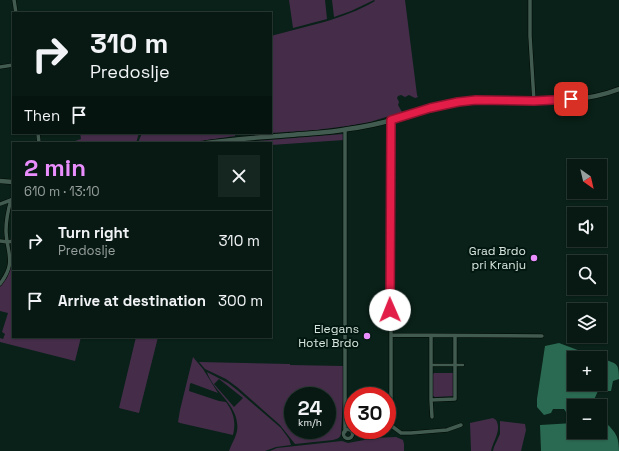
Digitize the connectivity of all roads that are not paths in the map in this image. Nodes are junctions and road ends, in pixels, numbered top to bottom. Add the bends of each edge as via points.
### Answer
1 (14, 0) edge
2 (530, 0) edge
3 (16, 12) edge
4 (12, 66) edge
5 (0, 67) edge
6 (619, 89) edge
7 (534, 101) junction
8 (391, 120) junction
9 (345, 130) junction
10 (214, 142) edge
11 (0, 181) edge
12 (12, 182) edge
13 (12, 199) edge
14 (0, 204) edge
15 (12, 240) edge
16 (0, 241) edge
17 (8, 242) junction
18 (0, 284) edge
19 (391, 335) junction
20 (431, 336) junction
21 (455, 336) junction
22 (542, 336) dead end
23 (431, 365) junction
24 (455, 365) junction
25 (463, 365) dead end
26 (344, 387) edge
27 (431, 400) junction
28 (432, 417) dead end
29 (461, 425) dead end

1 - 3 street
2 - 7 street
4 - 5 street
6 - 7 street via 596,96
7 - 8 street via 458,102
8 - 9 street
8 - 19 street
9 - 10 street
9 - 26 street
11 - 12 street
13 - 14 street
13 - 17 street via 7,212
15 - 17 street
16 - 17 street
17 - 18 street via 10,264
19 - 20 street
19 - 29 street via 393,427 400,433 411,433 447,430
20 - 21 street
20 - 23 street
21 - 22 street
21 - 24 street
23 - 24 street
23 - 27 street
24 - 25 street
24 - 27 street via 455,399
27 - 28 street

